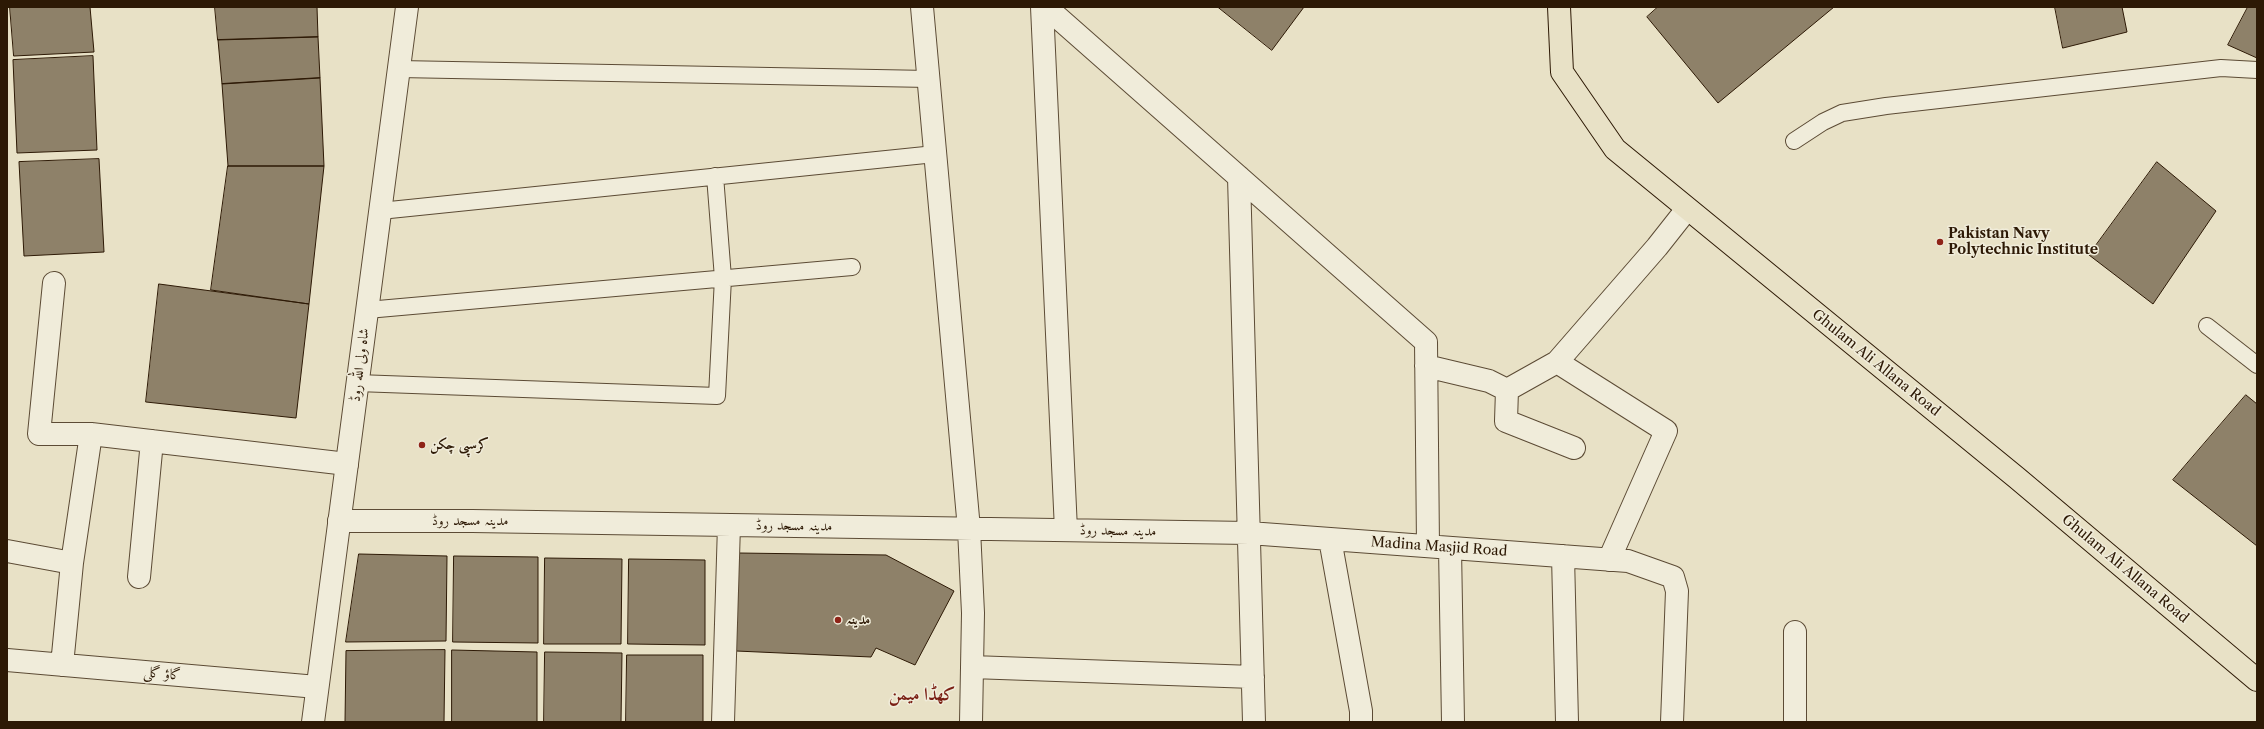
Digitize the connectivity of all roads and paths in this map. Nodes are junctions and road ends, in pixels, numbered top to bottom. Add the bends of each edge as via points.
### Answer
1 (407, 7) edge
2 (922, 7) edge
3 (1042, 7) edge
4 (1046, 7) edge
5 (1560, 7) edge
6 (399, 68) junction
7 (2257, 70) edge
8 (929, 79) junction
9 (1794, 141) dead end
10 (935, 154) junction
11 (715, 176) junction
12 (1240, 177) junction
13 (1687, 209) junction
14 (380, 210) junction
15 (852, 267) dead end
16 (723, 278) junction
17 (54, 283) dead end
18 (367, 310) junction
19 (2207, 326) dead end
20 (1562, 357) junction
21 (2257, 365) edge
22 (1426, 366) junction
23 (357, 383) junction
24 (1507, 390) junction
25 (91, 434) junction
26 (152, 441) junction
27 (1574, 448) dead end
28 (347, 464) junction
29 (339, 522) junction
30 (729, 525) junction
31 (969, 529) junction
32 (1066, 530) junction
33 (1249, 533) junction
34 (1330, 539) junction
35 (1428, 546) junction
36 (1450, 548) junction
37 (7, 551) edge
38 (1563, 556) junction
39 (1619, 560) junction
40 (72, 562) junction
41 (139, 577) dead end
42 (1795, 632) dead end
43 (7, 660) edge
44 (62, 665) junction
45 (972, 667) junction
46 (1253, 676) junction
47 (2257, 680) edge
48 (317, 687) junction
49 (313, 722) edge
50 (723, 722) edge
51 (970, 722) edge
52 (1254, 722) edge
53 (1362, 722) edge
54 (1453, 722) edge
55 (1567, 722) edge
56 (1672, 722) edge
57 (1795, 722) edge

1 - 6 street, شاہ ولی اللہ روڈ
2 - 8 street
3 - 32 street
4 - 12 street
5 - 13 main road, Ghulam Ali Allana Road via 1562,72 1615,149
6 - 8 lane
6 - 14 street, شاہ ولی اللہ روڈ
7 - 9 lane via 2221,68 1886,106 1842,113
8 - 10 street
10 - 11 lane
10 - 31 street
11 - 14 lane
11 - 16 lane
12 - 22 street via 1426,342
12 - 33 street
13 - 20 street
13 - 47 main road, Ghulam Ali Allana Road via 2017,478
14 - 18 street, شاہ ولی اللہ روڈ
15 - 16 lane
16 - 18 lane
16 - 23 lane via 717,396
17 - 25 street via 39,434
18 - 23 street, شاہ ولی اللہ روڈ
19 - 21 lane
20 - 24 street
20 - 39 street via 1666,431
22 - 24 street via 1488,380
22 - 35 street
23 - 28 street, شاہ ولی اللہ روڈ
24 - 27 street via 1506,421
25 - 26 street
25 - 40 street
26 - 28 street
26 - 41 street
28 - 29 street, شاہ ولی اللہ روڈ
29 - 30 street, مدینہ مسجد روڈ via 472,521
29 - 48 street, شاہ ولی اللہ روڈ
30 - 31 street, مدینہ مسجد روڈ
30 - 50 street
31 - 32 street, مدینہ مسجد روڈ
31 - 45 street via 973,613
32 - 33 street, مدینہ مسجد روڈ
33 - 34 street, Madina Masjid Road
33 - 46 street
34 - 35 street, Madina Masjid Road
34 - 53 street
35 - 36 street, Madina Masjid Road
36 - 38 street, Madina Masjid Road
36 - 54 street
37 - 40 street
38 - 39 street, Madina Masjid Road
38 - 55 street
39 - 56 street, Madina Masjid Road via 1673,577 1677,590
40 - 44 street
42 - 57 street
43 - 44 street, گاؤ گلی
44 - 48 street, گاؤ گلی
45 - 46 street
45 - 51 street
46 - 52 street
48 - 49 street, شاہ ولی اللہ روڈ

